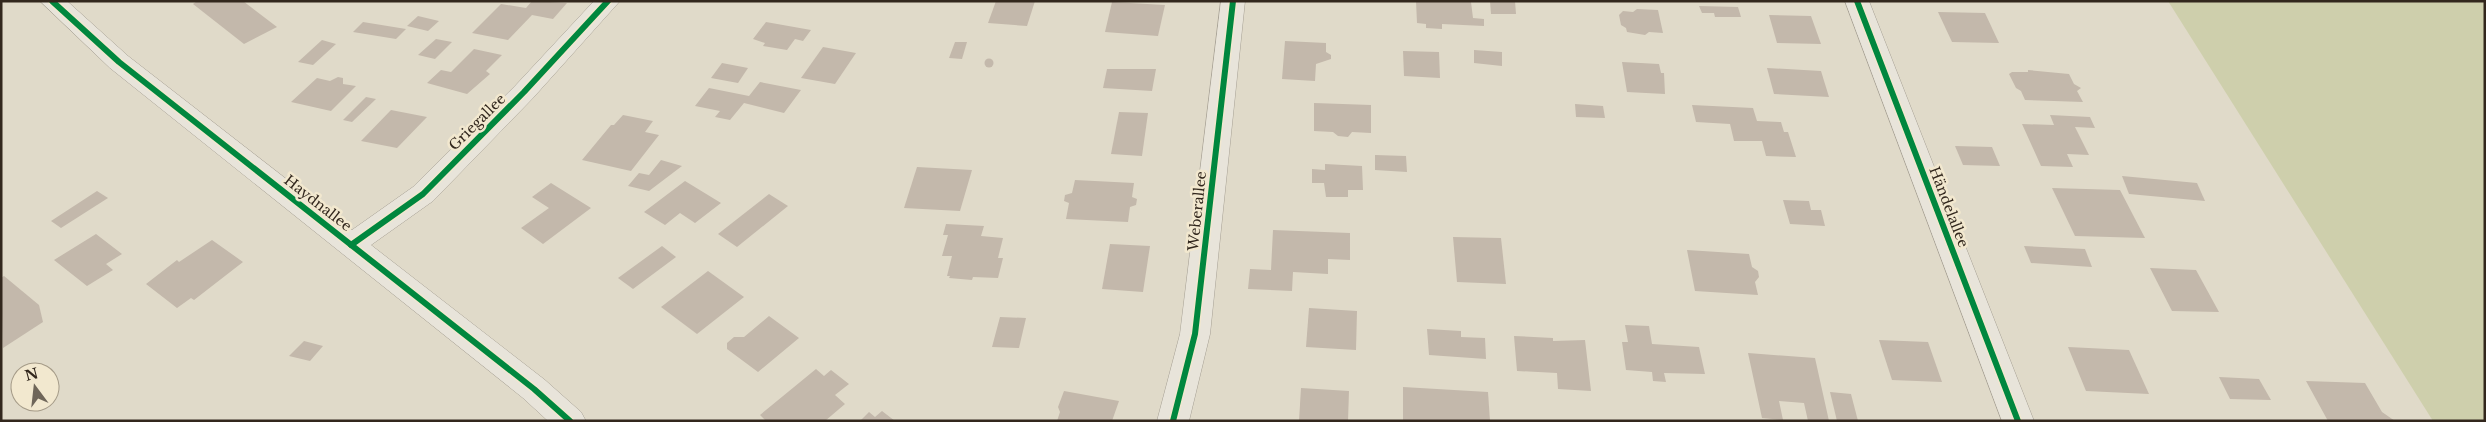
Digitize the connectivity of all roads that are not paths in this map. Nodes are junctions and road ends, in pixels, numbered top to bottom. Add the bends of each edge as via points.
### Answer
1 (52, 1) edge
2 (608, 1) edge
3 (1233, 1) edge
4 (1857, 1) edge
5 (351, 245) junction
6 (570, 421) edge
7 (1173, 421) edge
8 (2018, 421) edge

1 - 5 street, Haydnallee via 119,62
2 - 5 street, Griegallee via 423,194
3 - 7 street, Weberallee via 1195,334
4 - 8 street, Händelallee
5 - 6 street, Haydnallee via 534,388

